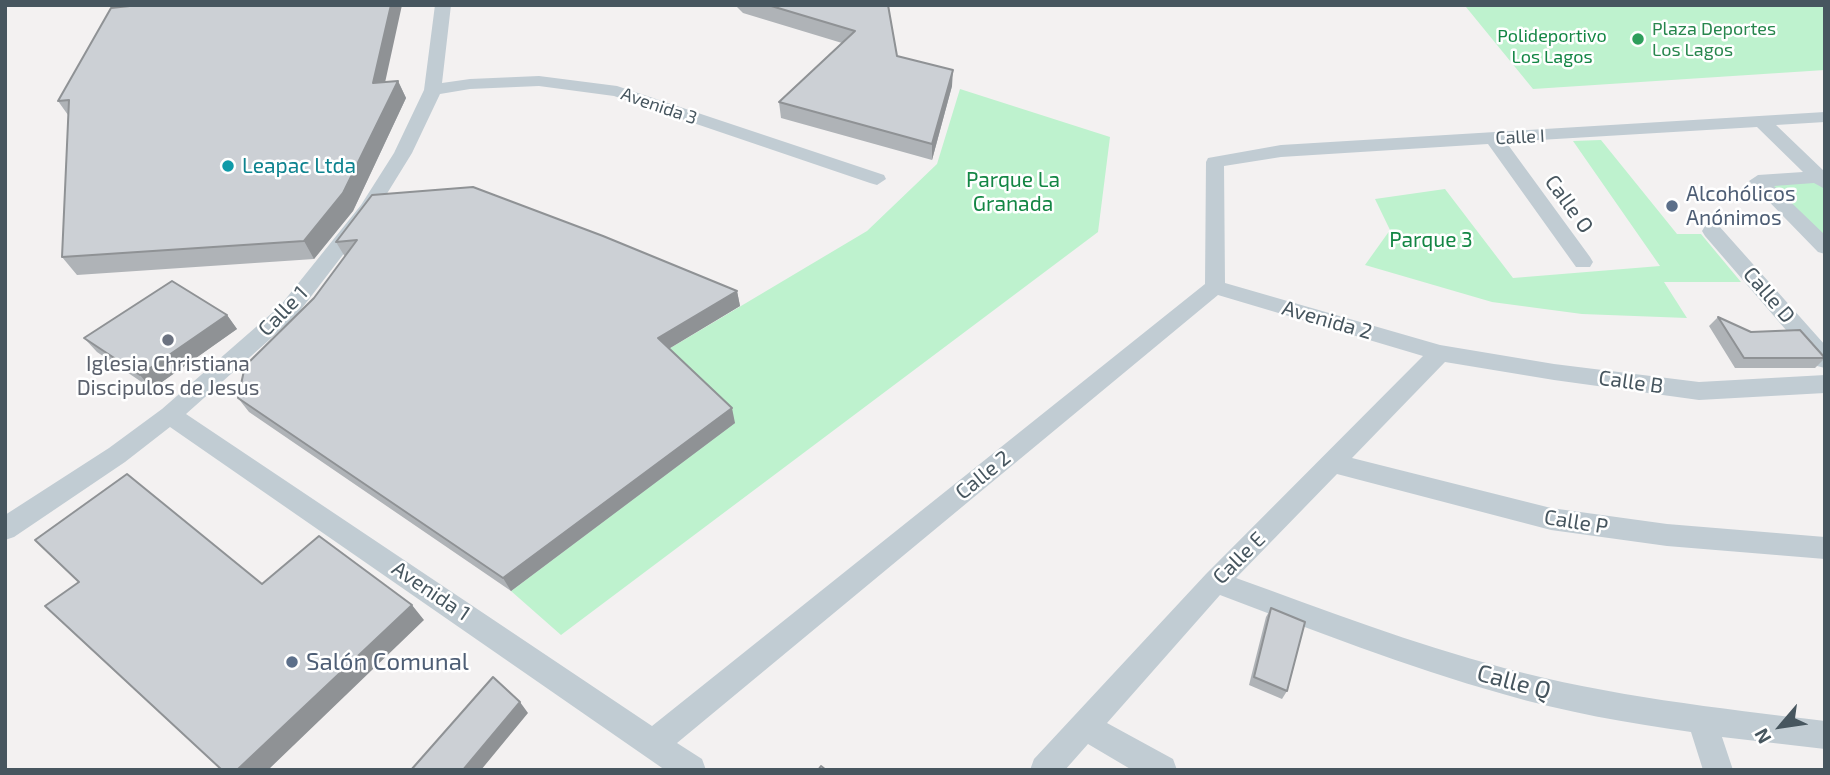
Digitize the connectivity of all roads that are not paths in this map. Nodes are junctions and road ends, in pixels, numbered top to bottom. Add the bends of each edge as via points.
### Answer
1 (443, 5) edge
2 (433, 90) junction
3 (1825, 117) edge
4 (1762, 122) junction
5 (1494, 138) junction
6 (877, 179) dead end
7 (1822, 180) edge
8 (1712, 231) dead end
9 (1825, 247) edge
10 (1583, 262) dead end
11 (1215, 287) junction
12 (1440, 353) junction
13 (1825, 360) edge
14 (1825, 384) edge
15 (170, 415) junction
16 (1334, 463) junction
17 (5, 529) edge
18 (1825, 548) edge
19 (1215, 582) junction
20 (1702, 720) junction
21 (1084, 726) junction
22 (1825, 735) edge
23 (654, 743) junction
24 (691, 770) edge
25 (1045, 770) edge
26 (1162, 770) edge
27 (1718, 770) edge

1 - 2 street, Calle 1
2 - 6 street, Avenida 3 via 539,81 617,91
2 - 15 street, Calle 1 via 403,153 368,209 289,311
3 - 4 street, Calle I
4 - 5 street, Calle I
4 - 7 street
5 - 10 street, Calle O
5 - 11 street, Calle I via 1281,151 1215,162
7 - 9 street via 1758,181
8 - 13 street, Calle D
11 - 12 street, Avenida 2
11 - 23 street, Calle 2
12 - 14 street, Calle B via 1699,391
12 - 16 street, Calle E
15 - 17 street, Calle 1
15 - 23 street, Avenida 1
16 - 18 street, Calle P via 1551,519 1667,535
16 - 19 street, Calle E
19 - 20 street, Calle Q via 1398,648 1547,692
19 - 21 street, Calle E
20 - 22 street, Calle Q
20 - 27 street
21 - 25 street, Calle E
21 - 26 street
23 - 24 street, Avenida 1

